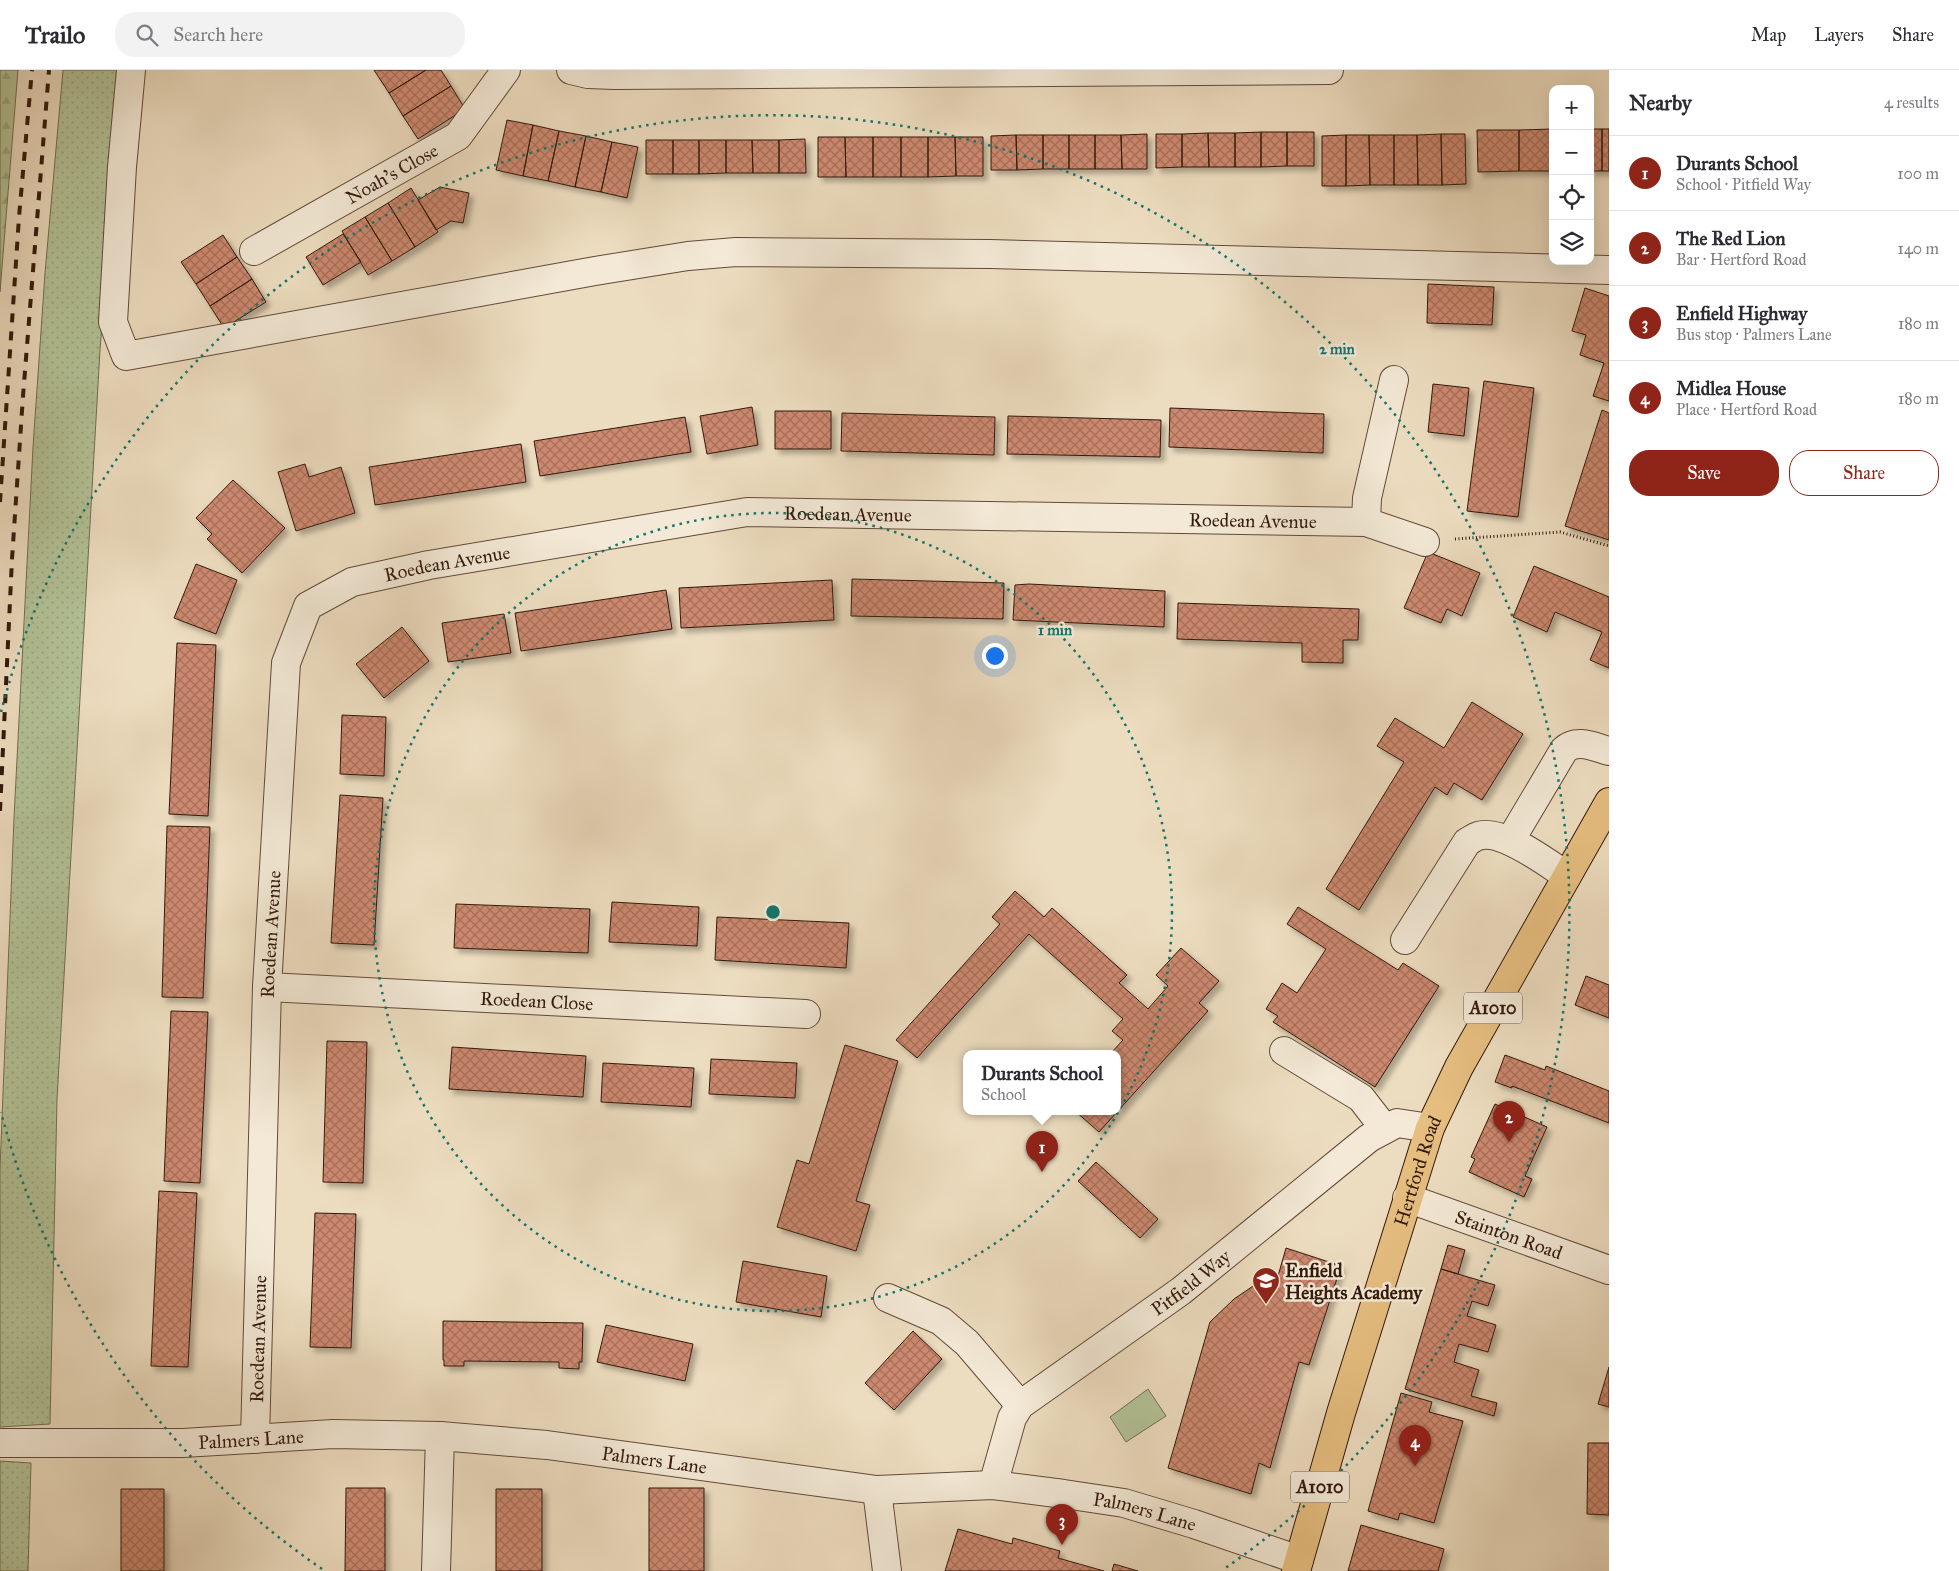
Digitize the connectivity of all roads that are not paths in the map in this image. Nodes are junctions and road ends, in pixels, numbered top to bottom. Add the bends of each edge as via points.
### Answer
1 (131, 70) edge
2 (506, 70) edge
3 (571, 70) edge
4 (1329, 70) edge
5 (254, 251) dead end
6 (1609, 270) edge
7 (1394, 380) dead end
8 (1366, 522) junction
9 (1425, 542) road end
10 (1609, 751) edge
11 (1609, 802) edge
12 (1510, 841) junction
13 (1567, 876) junction
14 (1405, 940) dead end
15 (267, 987) junction
16 (806, 1014) dead end
17 (1284, 1051) dead end
18 (1430, 1128) junction
19 (1385, 1129) junction
20 (1407, 1198) junction
21 (1609, 1270) edge
22 (888, 1298) dead end
23 (1020, 1405) junction
24 (440, 1436) junction
25 (255, 1439) junction
26 (12, 1443) edge
27 (993, 1485) junction
28 (877, 1490) junction
29 (1298, 1565) edge
30 (436, 1571) edge
31 (887, 1571) edge

1 - 6 street via 113,322 126,356 605,270 688,256 736,252
2 - 5 street, Noah's Close via 458,136
3 - 4 street via 614,75
7 - 8 street via 1367,498
8 - 9 street, Roedean Avenue
8 - 15 street, Roedean Avenue via 747,512 430,565 352,582 308,606 286,662
10 - 12 street via 1583,744 1564,750
11 - 13 main road, Hertford Road / A1010
12 - 13 street
12 - 14 street via 1492,835 1479,836 1467,842
13 - 18 main road, Hertford Road / A1010 via 1459,1067
15 - 16 street, Roedean Close
15 - 25 street, Roedean Avenue
17 - 19 street via 1361,1098
18 - 19 street, Pitfield Way via 1397,1123
18 - 20 main road, Hertford Road / A1010
19 - 23 street, Pitfield Way via 1369,1138 1181,1291
20 - 21 street, Stainton Road
20 - 29 main road, Hertford Road / A1010
22 - 23 street via 940,1321 967,1344
23 - 27 street, Pitfield Way via 1012,1418
24 - 25 street, Palmers Lane via 333,1434
24 - 28 street, Palmers Lane via 547,1445
24 - 30 street
25 - 26 street, Palmers Lane via 183,1443
27 - 28 street, Palmers Lane
27 - 29 street, Palmers Lane via 1124,1503 1194,1524
28 - 31 street

